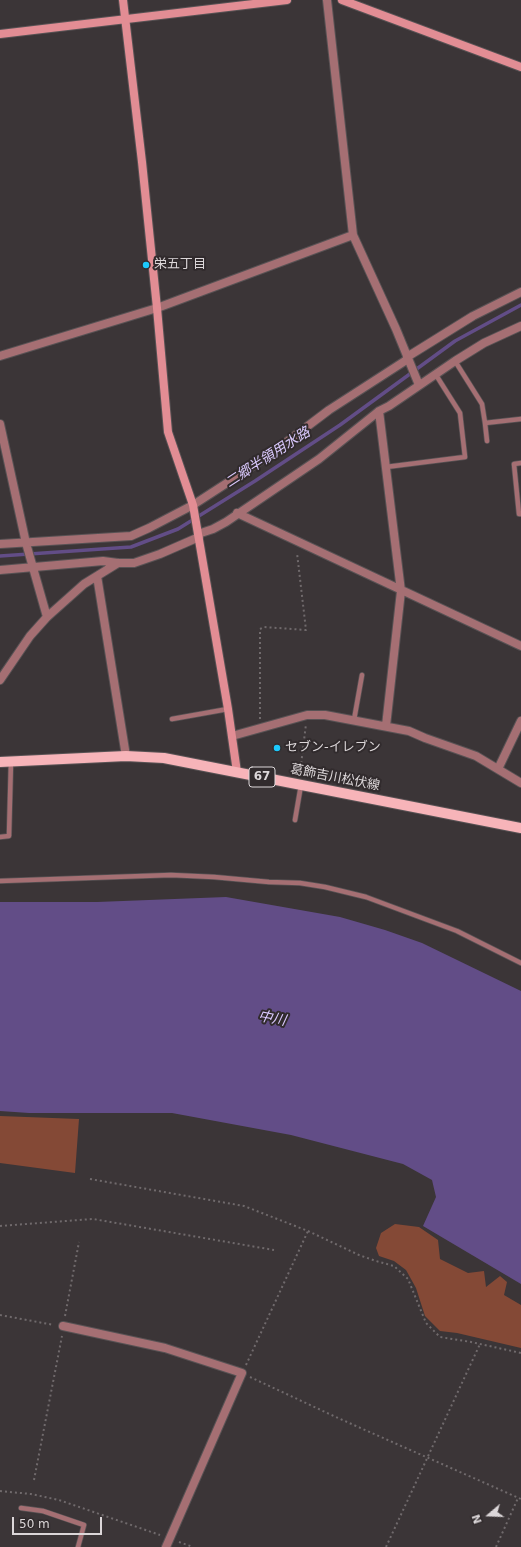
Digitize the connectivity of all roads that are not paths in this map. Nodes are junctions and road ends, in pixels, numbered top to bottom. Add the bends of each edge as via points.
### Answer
1 (123, 0) edge
2 (287, 0) edge
3 (327, 0) edge
4 (342, 0) edge
5 (126, 19) junction
6 (0, 34) edge
7 (521, 67) edge
8 (353, 235) junction
9 (521, 292) edge
10 (157, 308) junction
11 (521, 326) edge
12 (0, 356) edge
13 (408, 359) junction
14 (454, 361) junction
15 (436, 375) junction
16 (419, 385) junction
17 (379, 411) junction
18 (521, 419) edge
19 (485, 423) junction
20 (0, 424) edge
21 (487, 441) dead end
22 (521, 463) edge
23 (386, 467) junction
24 (192, 505) junction
25 (237, 513) junction
26 (521, 514) edge
27 (199, 535) junction
28 (26, 542) junction
29 (0, 544) edge
30 (118, 563) junction
31 (33, 567) junction
32 (0, 570) edge
33 (97, 576) junction
34 (402, 591) junction
35 (47, 617) junction
36 (521, 646) edge
37 (362, 675) dead end
38 (0, 680) edge
39 (228, 709) junction
40 (172, 718) dead end
41 (354, 720) junction
42 (521, 721) edge
43 (386, 726) junction
44 (232, 736) junction
45 (126, 756) junction
46 (0, 762) edge
47 (11, 762) junction
48 (498, 769) junction
49 (237, 772) junction
50 (521, 782) edge
51 (300, 785) junction
52 (296, 820) dead end
53 (521, 828) edge
54 (0, 837) edge
55 (0, 881) edge
56 (521, 963) edge
57 (63, 1326) road end
58 (21, 1508) dead end
59 (78, 1547) edge
60 (166, 1547) edge

1 - 5 street
2 - 5 street
3 - 8 street
4 - 7 street
5 - 6 street
5 - 10 street
8 - 10 street
8 - 13 street
9 - 13 street via 473,316
10 - 12 street
10 - 24 street via 168,432
11 - 14 street via 484,343
13 - 16 street
13 - 24 street
14 - 15 street
14 - 19 lane via 482,404
15 - 16 street
15 - 23 lane via 458,407 465,457
16 - 17 street
17 - 23 street
17 - 25 street via 319,459
18 - 19 lane
19 - 21 lane
20 - 28 street
22 - 26 lane via 514,464
23 - 34 street
24 - 27 street
24 - 28 street via 131,536
25 - 27 street
25 - 34 street
27 - 30 street via 145,560
27 - 39 street
28 - 29 street
28 - 31 street
30 - 31 street via 103,561
30 - 33 street
31 - 32 street
31 - 35 street
33 - 35 street via 84,584
33 - 45 street
34 - 36 street
34 - 43 street
35 - 38 street via 30,636
37 - 41 lane
39 - 40 lane
39 - 44 street
41 - 43 street
41 - 44 street via 307,715
42 - 48 street
43 - 48 street via 409,731 476,756
44 - 49 street
45 - 47 main road, 葛飾吉川松伏線 / 67
45 - 49 main road, 葛飾吉川松伏線 / 67 via 164,758
46 - 47 main road, 葛飾吉川松伏線 / 67
47 - 54 lane via 9,836
48 - 50 street
49 - 51 main road, 葛飾吉川松伏線 / 67
51 - 52 lane
51 - 53 main road, 葛飾吉川松伏線 / 67
55 - 56 lane via 171,875 325,886 366,897 457,931
57 - 60 street via 166,1348 242,1374
58 - 59 lane via 43,1510 84,1525

